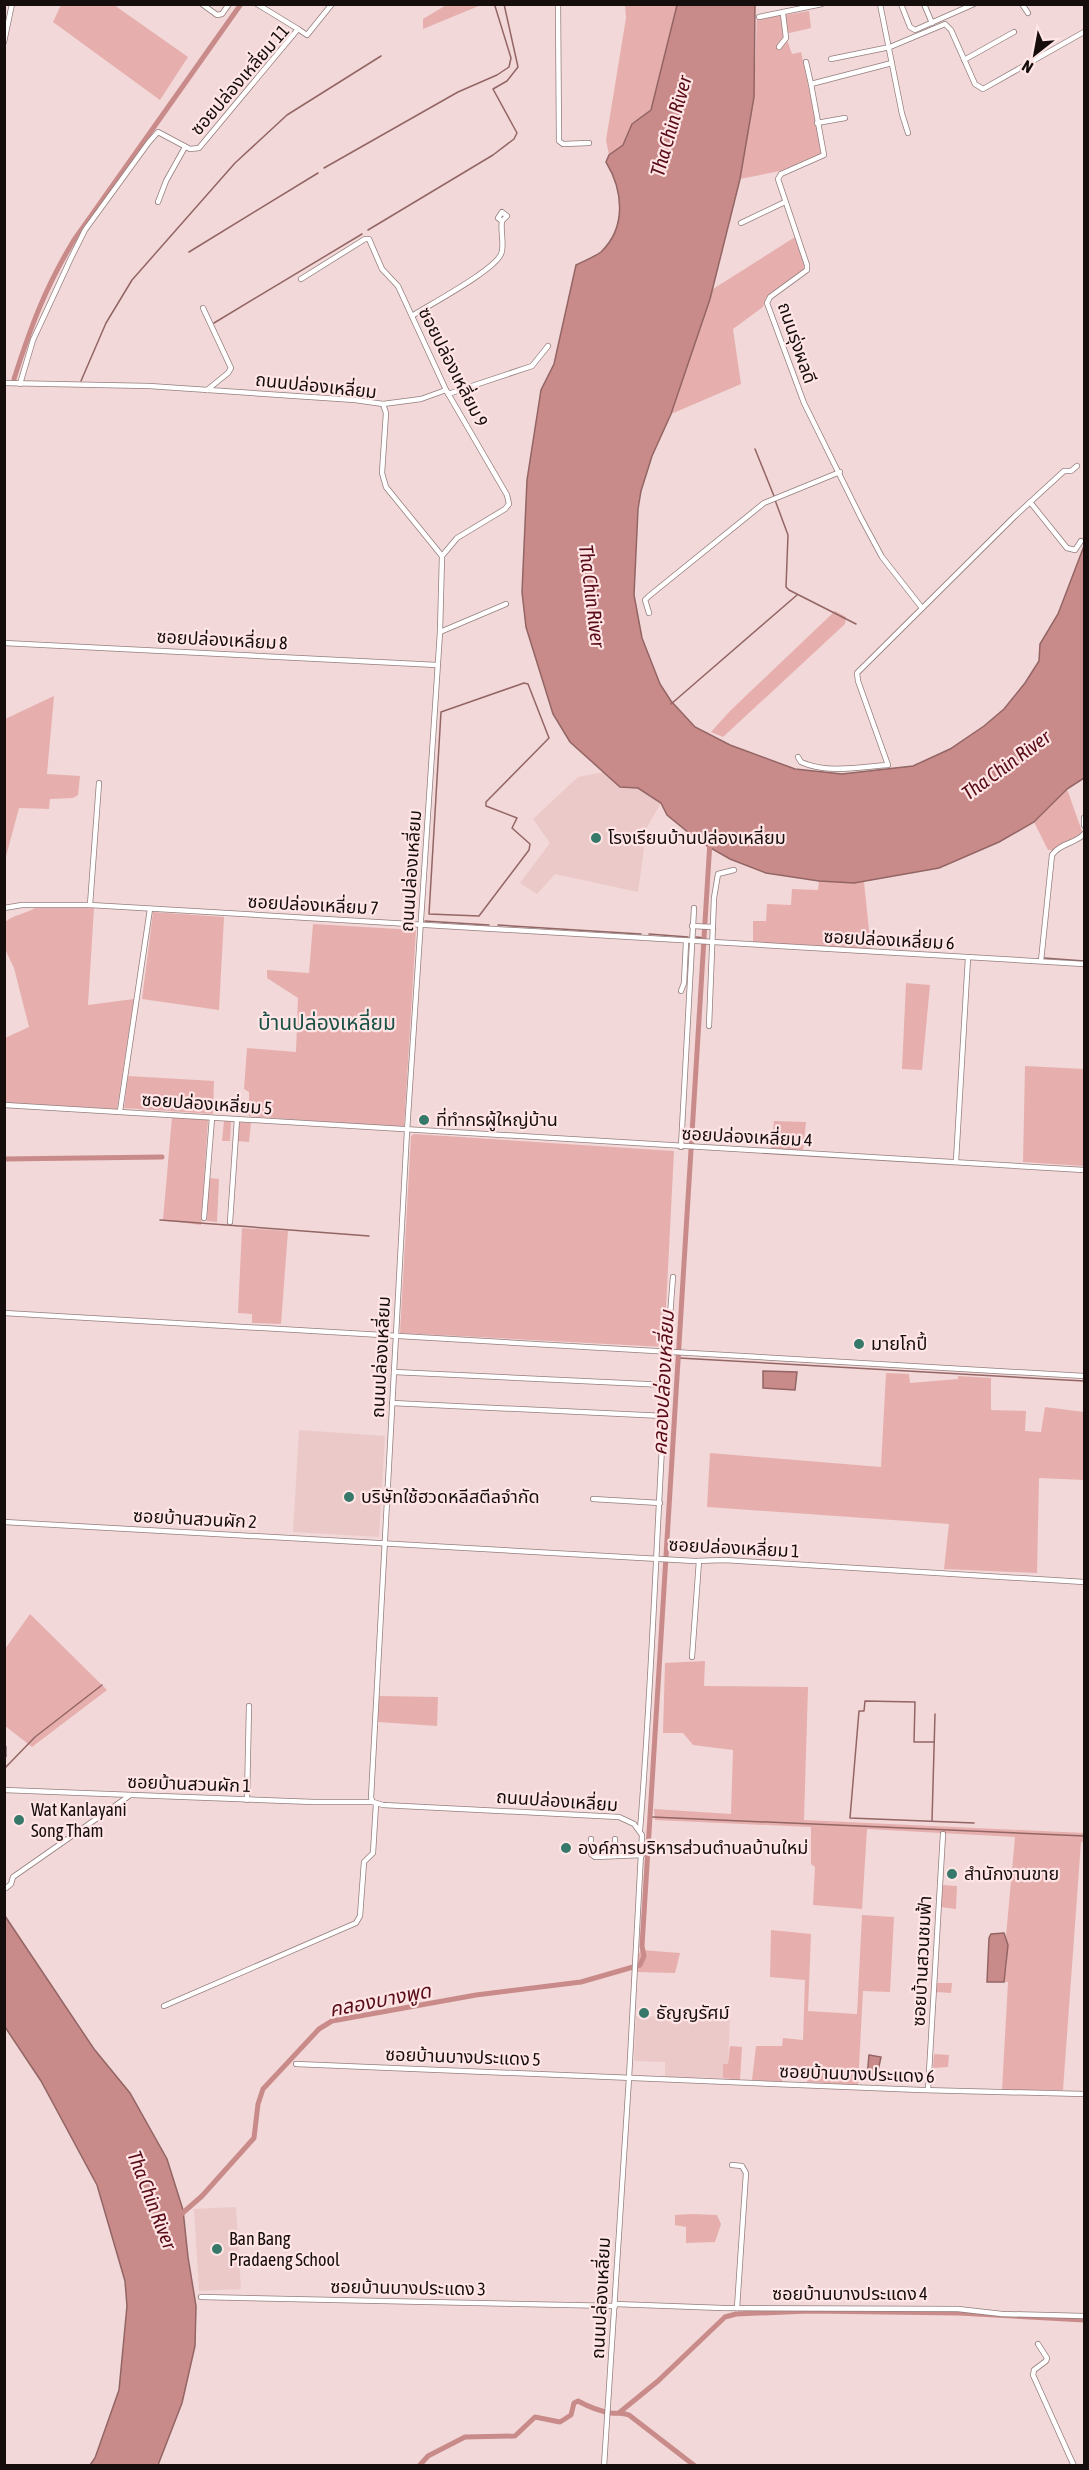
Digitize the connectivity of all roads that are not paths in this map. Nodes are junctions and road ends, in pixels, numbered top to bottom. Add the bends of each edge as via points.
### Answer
1 (12, 4) edge
2 (202, 4) edge
3 (229, 4) edge
4 (257, 4) edge
5 (332, 4) edge
6 (558, 4) edge
7 (822, 4) edge
8 (880, 4) edge
9 (901, 4) edge
10 (924, 4) edge
11 (974, 4) edge
12 (1022, 4) edge
13 (964, 7) edge
14 (1028, 13) dead end
15 (783, 14) junction
16 (759, 17) dead end
17 (932, 23) junction
18 (298, 29) junction
19 (1014, 32) dead end
20 (1084, 32) edge
21 (4, 42) edge
22 (779, 47) dead end
23 (890, 47) junction
24 (831, 59) dead end
25 (964, 60) junction
26 (806, 62) dead end
27 (892, 63) junction
28 (811, 84) junction
29 (845, 118) dead end
30 (817, 123) junction
31 (908, 133) dead end
32 (588, 143) dead end
33 (185, 147) junction
34 (158, 202) dead end
35 (785, 202) junction
36 (502, 221) dead end
37 (741, 223) dead end
38 (301, 279) dead end
39 (203, 308) dead end
40 (412, 316) junction
41 (548, 346) dead end
42 (4, 383) edge
43 (20, 384) junction
44 (207, 390) junction
45 (447, 392) junction
46 (382, 404) junction
47 (1077, 466) dead end
48 (840, 472) junction
49 (1030, 502) junction
50 (1081, 541) dead end
51 (442, 556) junction
52 (506, 604) dead end
53 (922, 608) junction
54 (649, 612) dead end
55 (440, 632) junction
56 (4, 643) edge
57 (437, 665) junction
58 (798, 757) dead end
59 (99, 783) dead end
60 (1084, 818) edge
61 (1084, 825) edge
62 (1084, 834) edge
63 (734, 870) dead end
64 (90, 905) junction
65 (4, 908) edge
66 (694, 908) dead end
67 (150, 909) junction
68 (421, 925) junction
69 (692, 926) junction
70 (711, 927) junction
71 (691, 942) junction
72 (711, 943) junction
73 (968, 958) junction
74 (1041, 961) junction
75 (1084, 964) edge
76 (681, 991) dead end
77 (709, 1026) dead end
78 (4, 1105) edge
79 (120, 1111) junction
80 (212, 1118) junction
81 (237, 1119) junction
82 (407, 1131) junction
83 (681, 1147) junction
84 (956, 1161) junction
85 (1084, 1170) edge
86 (204, 1218) dead end
87 (230, 1222) dead end
88 (674, 1276) dead end
89 (4, 1313) edge
90 (396, 1336) junction
91 (667, 1351) junction
92 (394, 1372) junction
93 (1084, 1376) edge
94 (666, 1385) junction
95 (392, 1403) junction
96 (664, 1416) junction
97 (593, 1499) dead end
98 (660, 1503) junction
99 (4, 1522) edge
100 (383, 1542) junction
101 (656, 1558) junction
102 (699, 1561) junction
103 (1084, 1582) edge
104 (692, 1657) dead end
105 (249, 1706) dead end
106 (4, 1748) edge
107 (4, 1755) edge
108 (4, 1790) edge
109 (129, 1796) junction
110 (247, 1800) junction
111 (375, 1803) junction
112 (640, 1830) junction
113 (943, 1834) dead end
114 (591, 1839) dead end
115 (615, 1839) dead end
116 (642, 1855) junction
117 (615, 1856) junction
118 (6, 1888) dead end
119 (165, 2007) dead end
120 (296, 2064) dead end
121 (629, 2078) junction
122 (928, 2090) junction
123 (1084, 2094) edge
124 (732, 2165) dead end
125 (201, 2297) dead end
126 (615, 2305) junction
127 (737, 2308) junction
128 (1084, 2316) edge
129 (1038, 2344) dead end
130 (604, 2466) edge
131 (1074, 2466) edge

1 - 21 street
2 - 3 street via 217,15
4 - 18 street
5 - 18 street, ซอยปล่องเหลี่ยม 11 via 307,35
6 - 32 street via 559,141
7 - 15 street
8 - 23 street
9 - 17 street via 912,28
10 - 17 street
11 - 13 street
12 - 14 street
13 - 17 street
15 - 16 street
15 - 22 street via 786,38
18 - 33 street, ซอยปล่องเหลี่ยม 11 via 199,147
19 - 25 street
20 - 25 street via 983,89 975,84
23 - 24 street
23 - 25 street via 945,24
23 - 27 street
26 - 28 street, ถนนรุ่งผลดี
27 - 28 street
27 - 31 street
28 - 30 street, ถนนรุ่งผลดี
29 - 30 street
30 - 35 street, ถนนรุ่งผลดี via 824,156 780,175 778,183
33 - 34 street
33 - 43 street, ซอยปล่องเหลี่ยม 11 via 158,132 153,136 86,231 51,297
35 - 37 street
35 - 48 street, ถนนรุ่งผลดี via 807,266 805,273 767,303 804,403
36 - 40 street via 502,251 497,260
38 - 40 street, ซอยปล่องเหลี่ยม 9 via 368,239
39 - 44 street via 231,368
40 - 45 street, ซอยปล่องเหลี่ยม 9
41 - 45 street via 532,366
42 - 43 street, ถนนปล่องเหลี่ยม
43 - 44 street, ถนนปล่องเหลี่ยม
44 - 46 street, ถนนปล่องเหลี่ยม
45 - 46 street
45 - 51 street, ซอยปล่องเหลี่ยม 9 via 509,501 505,510 457,538
46 - 51 street, ถนนปล่องเหลี่ยม via 386,412 382,473 386,487
47 - 49 street via 1064,471
48 - 53 street, ถนนรุ่งผลดี via 882,557
48 - 54 street via 764,503 649,596 645,600
49 - 50 street via 1067,548 1075,550
49 - 53 street
51 - 55 street, ถนนปล่องเหลี่ยม
52 - 55 street
53 - 58 street via 857,673 888,765 817,768
55 - 57 street, ถนนปล่องเหลี่ยม
56 - 57 street, ซอยปล่องเหลี่ยม 8
57 - 68 street, ถนนปล่องเหลี่ยม
59 - 64 street
60 - 61 street
62 - 74 street via 1052,855
63 - 70 street via 718,875
64 - 65 street, ซอยปล่องเหลี่ยม 7
64 - 67 street, ซอยปล่องเหลี่ยม 7
66 - 69 street
67 - 68 street, ซอยปล่องเหลี่ยม 7
67 - 79 street
68 - 71 street, ซอยปล่องเหลี่ยม 7
68 - 82 street, ถนนปล่องเหลี่ยม
69 - 70 street
69 - 71 street
70 - 72 street
71 - 72 street, ซอยปล่องเหลี่ยม 6
71 - 76 street
71 - 83 street
72 - 73 street, ซอยปล่องเหลี่ยม 6
72 - 77 street
73 - 74 street, ซอยปล่องเหลี่ยม 6
73 - 84 street
74 - 75 street, ซอยปล่องเหลี่ยม 6
78 - 79 street, ซอยปล่องเหลี่ยม 5
79 - 80 street, ซอยปล่องเหลี่ยม 5
80 - 81 street, ซอยปล่องเหลี่ยม 5
80 - 86 street
81 - 82 street, ซอยปล่องเหลี่ยม 5
81 - 87 street
82 - 83 street, ซอยปล่องเหลี่ยม 4
82 - 90 street, ถนนปล่องเหลี่ยม
83 - 84 street, ซอยปล่องเหลี่ยม 4
84 - 85 street, ซอยปล่องเหลี่ยม 4
88 - 91 street
89 - 90 street
90 - 91 street
90 - 92 street, ถนนปล่องเหลี่ยม
91 - 93 street
91 - 94 street
92 - 94 street
92 - 95 street, ถนนปล่องเหลี่ยม
94 - 96 street
95 - 96 street
95 - 100 street, ถนนปล่องเหลี่ยม
96 - 98 street
97 - 98 street
98 - 101 street
99 - 100 street, ซอยบ้านสวนผัก 2
100 - 101 street, ซอยปล่องเหลี่ยม 1
100 - 111 street, ถนนปล่องเหลี่ยม via 370,1793
101 - 102 street, ซอยปล่องเหลี่ยม 1
101 - 112 street
102 - 103 street, ซอยปล่องเหลี่ยม 1
102 - 104 street
105 - 110 street
106 - 107 street
108 - 109 street, ซอยบ้านสวนผัก 1
109 - 110 street, ซอยบ้านสวนผัก 1
109 - 118 street via 13,1877
110 - 111 street, ซอยบ้านสวนผัก 1
111 - 112 street, ถนนปล่องเหลี่ยม via 619,1817
111 - 119 street via 373,1853 364,1862 360,1916 356,1923
112 - 116 street, ถนนปล่องเหลี่ยม
113 - 122 street, ซอยบ้านสวนชมฟ้า
114 - 117 street via 592,1856
115 - 117 street
116 - 117 street
116 - 121 street, ถนนปล่องเหลี่ยม
120 - 121 street, ซอยบ้านบางประแดง 5
121 - 122 street, ซอยบ้านบางประแดง 6
121 - 126 street, ถนนปล่องเหลี่ยม
122 - 123 street, ซอยบ้านบางประแดง 6
124 - 127 street via 742,2166 746,2173
125 - 126 street, ซอยบ้านบางประแดง 3
126 - 127 street, ซอยบ้านบางประแดง 4
126 - 130 street, ถนนปล่องเหลี่ยม
127 - 128 street, ซอยบ้านบางประแดง 4 via 958,2308 1002,2314
129 - 131 street via 1047,2361 1033,2375

